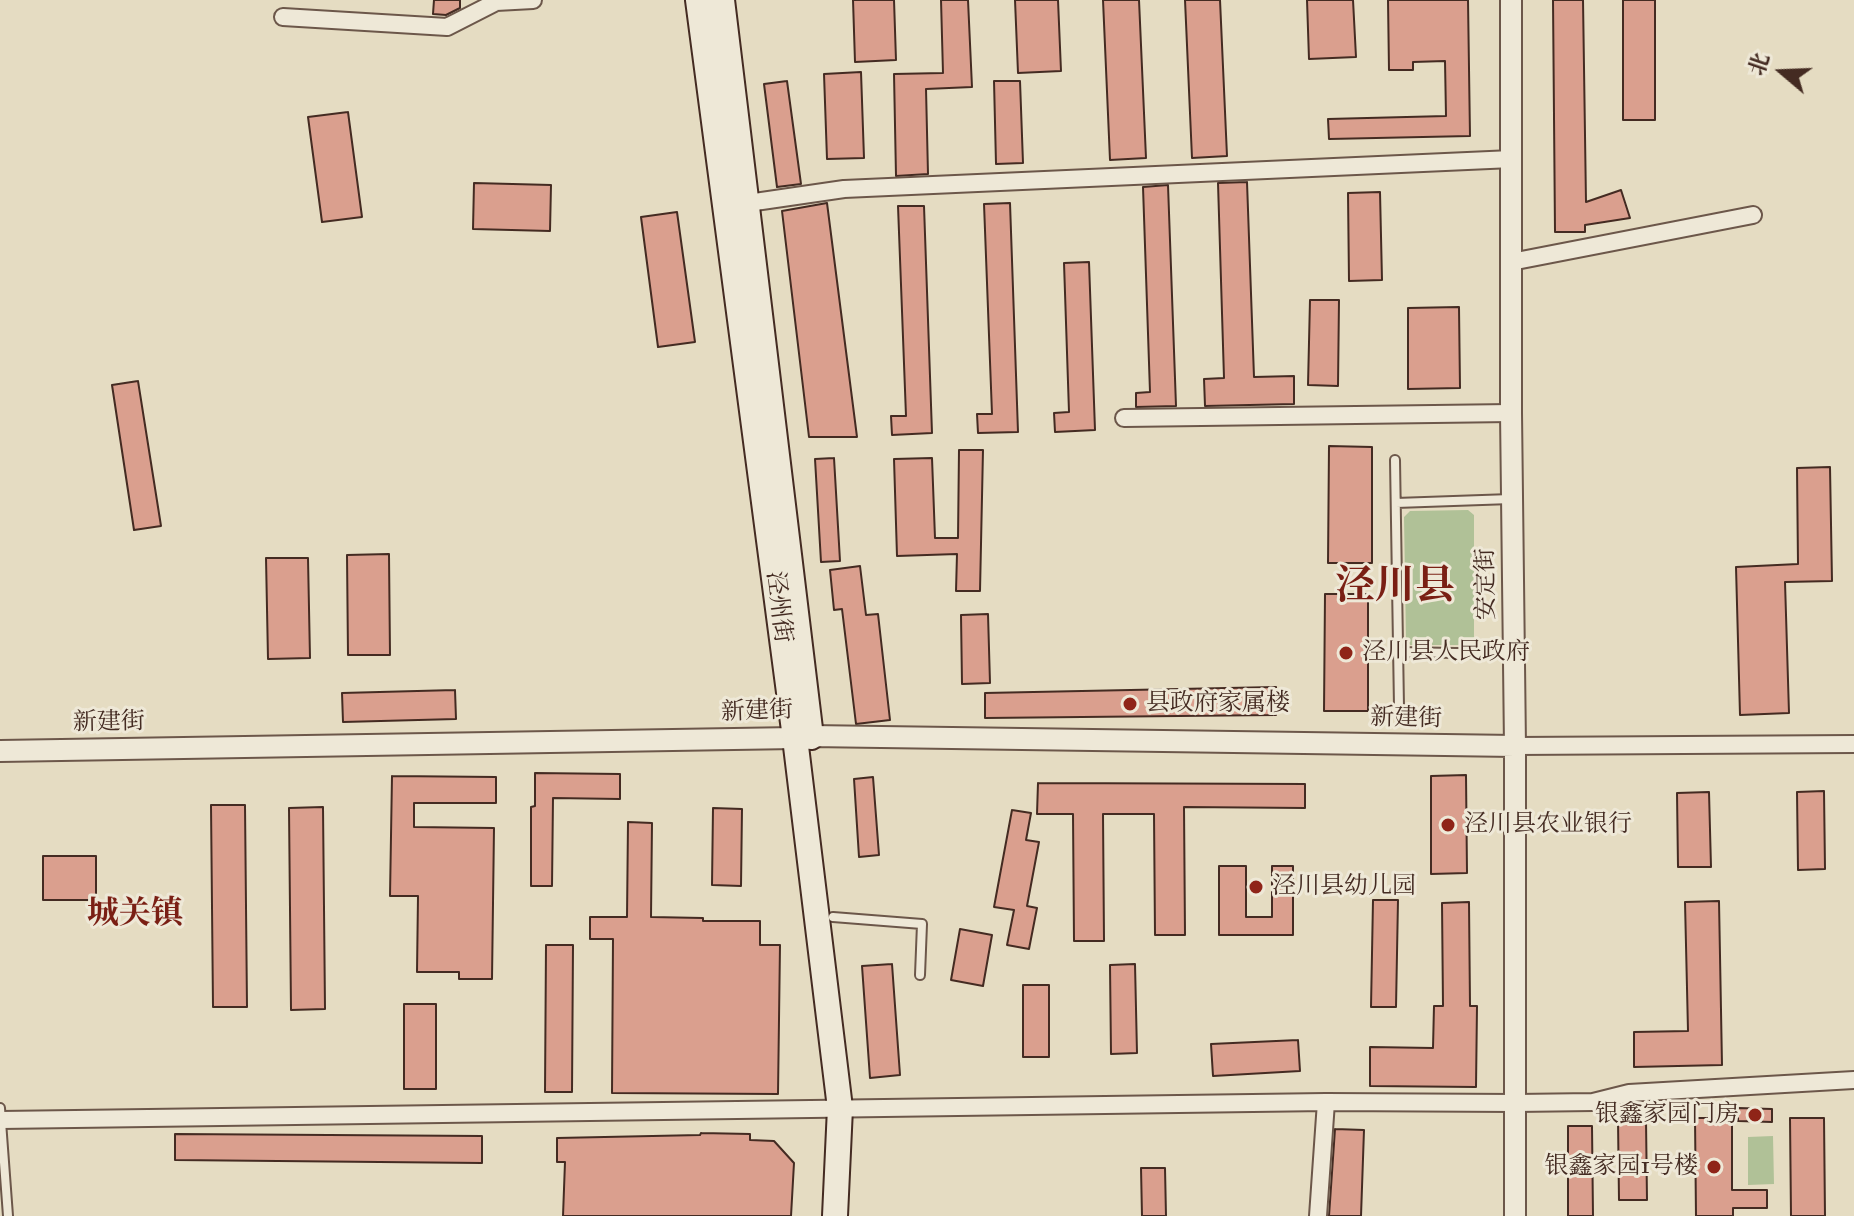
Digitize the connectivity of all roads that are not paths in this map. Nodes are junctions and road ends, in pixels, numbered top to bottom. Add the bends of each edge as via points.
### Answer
1 (533, 0) edge
2 (698, 0) edge
3 (722, 0) edge
4 (1511, 0) edge
5 (283, 17) dead end
6 (1512, 159) junction
7 (748, 203) junction
8 (1753, 215) dead end
9 (1511, 262) junction
10 (1511, 413) junction
11 (1124, 418) dead end
12 (1395, 460) dead end
13 (1512, 499) junction
14 (1396, 503) junction
15 (1398, 652) junction
16 (1514, 654) junction
17 (1399, 707) dead end
18 (803, 737) junction
19 (1854, 744) edge
20 (1515, 746) junction
21 (0, 751) edge
22 (833, 917) junction
23 (920, 975) dead end
24 (1854, 1080) edge
25 (1326, 1102) junction
26 (1516, 1103) junction
27 (848, 1108) junction
28 (1, 1114) edge
29 (8, 1216) edge
30 (835, 1216) edge
31 (851, 1216) edge
32 (1318, 1216) edge
33 (1515, 1216) edge

1 - 5 street via 496,2 447,27
2 - 18 main road, 泾州街
3 - 7 main road, 泾州街
4 - 6 street, 安定街
6 - 7 street via 844,189
6 - 9 street, 安定街
7 - 18 main road, 泾州街
8 - 9 street
9 - 10 street, 安定街
10 - 11 street
10 - 13 street, 安定街
12 - 14 lane
13 - 14 lane
13 - 16 street, 安定街
14 - 15 lane
15 - 16 lane
15 - 17 lane
16 - 20 street, 安定街
18 - 20 street, 新建街
18 - 21 street, 新建街
18 - 22 main road, 泾州街
18 - 27 main road, 泾州街
19 - 20 street
20 - 26 street, 安定街
22 - 23 lane via 922,924
22 - 27 main road, 泾州街
24 - 26 street via 1629,1093 1593,1102
25 - 26 street
25 - 27 street
25 - 32 street
26 - 33 street, 安定街
27 - 28 street
27 - 30 main road, 泾州街
27 - 31 main road, 泾州街
28 - 29 lane

